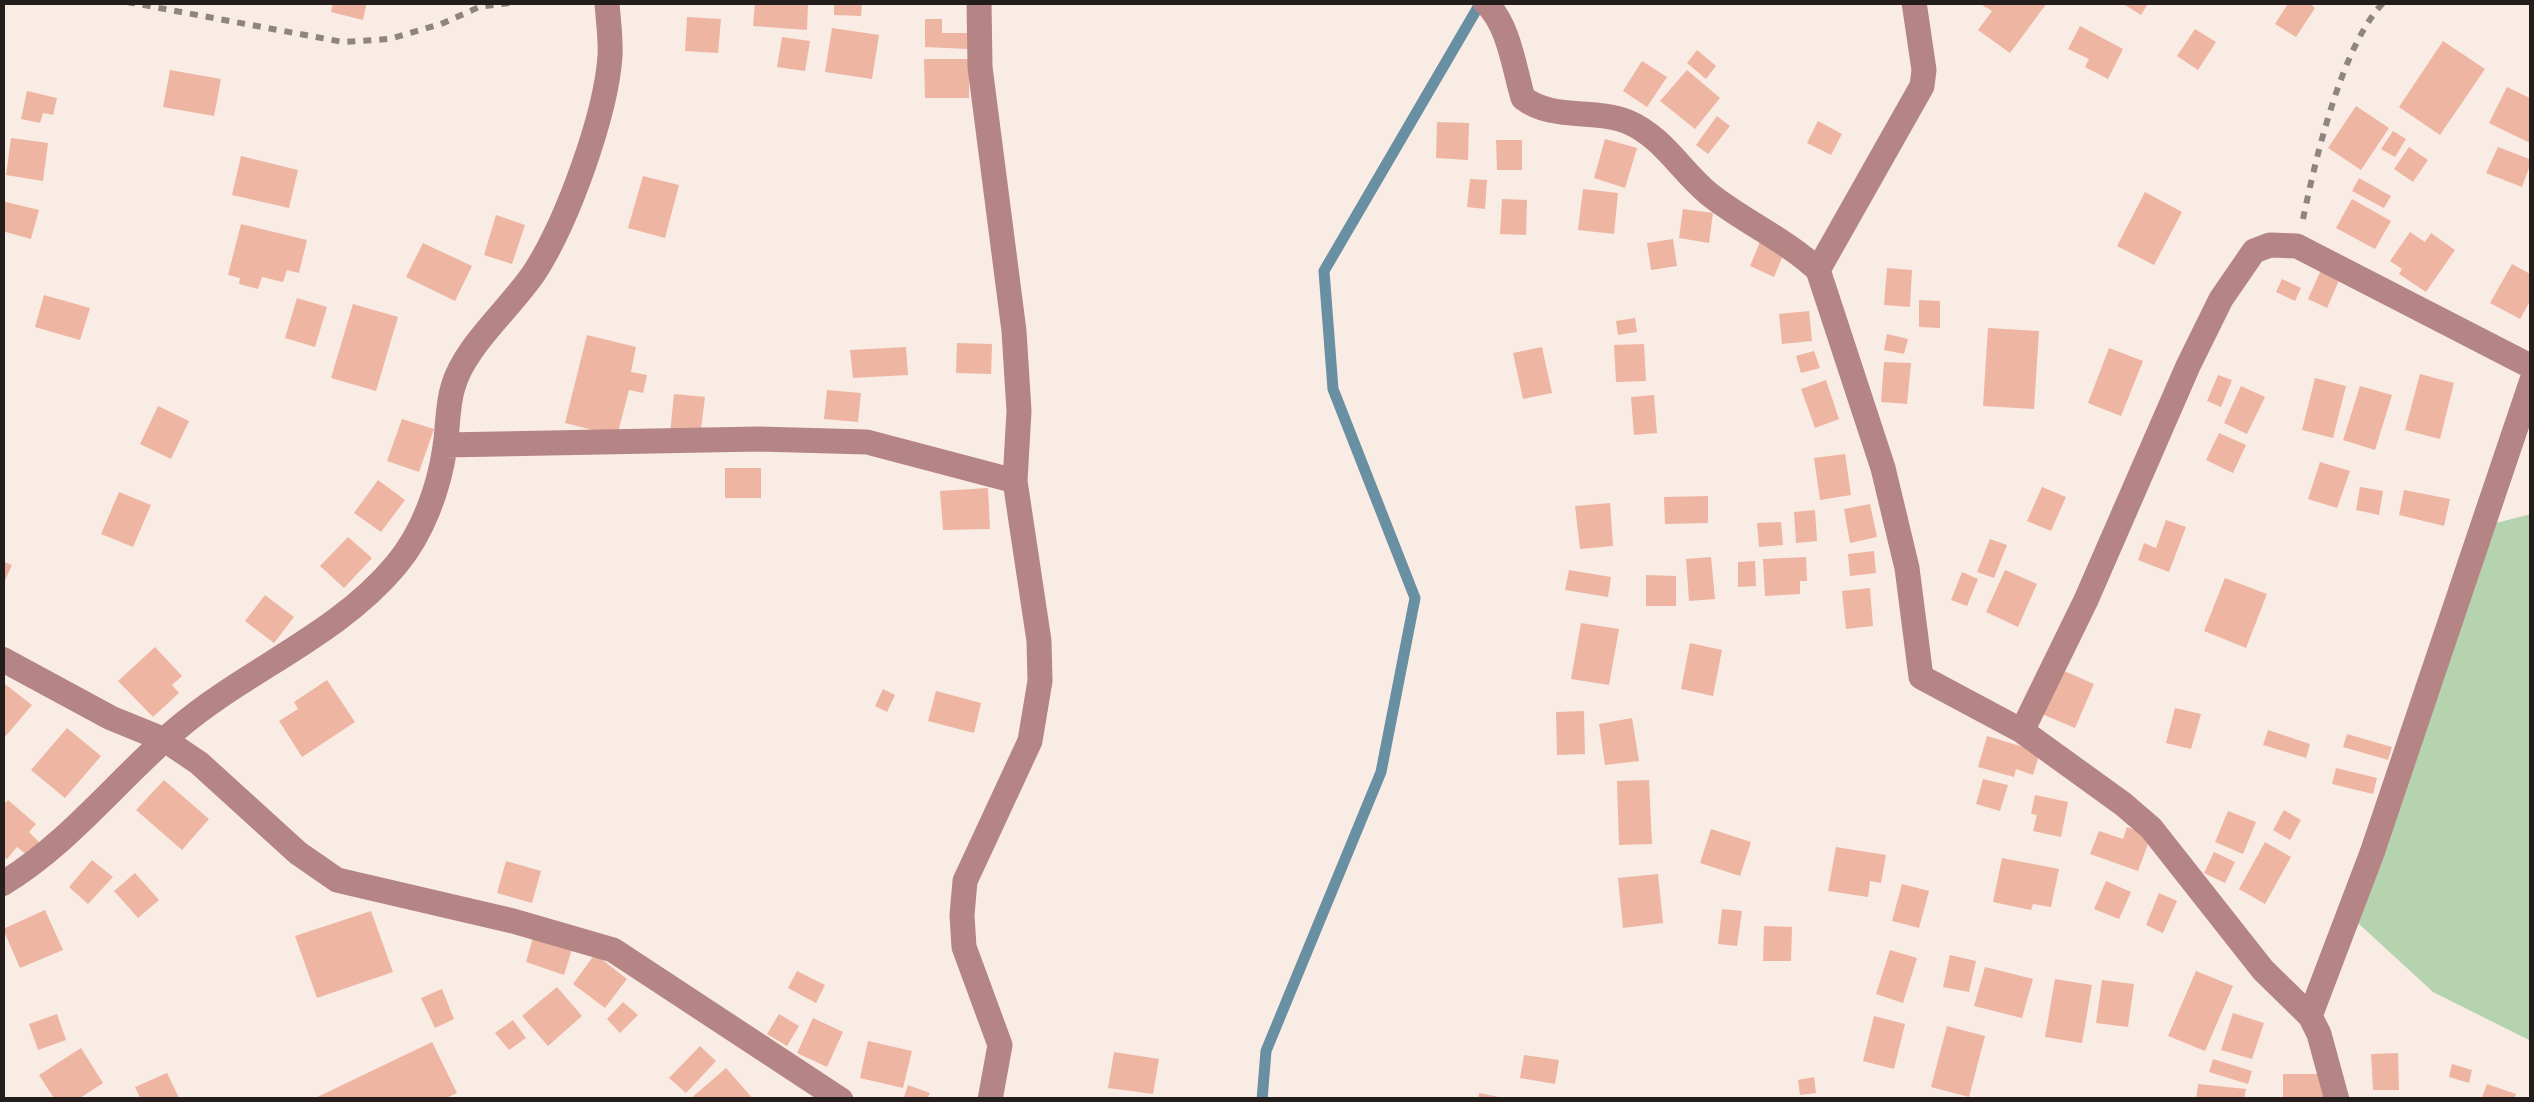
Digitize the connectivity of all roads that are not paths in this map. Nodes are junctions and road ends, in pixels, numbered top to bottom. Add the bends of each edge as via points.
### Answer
1 (607, 2) edge
2 (979, 2) edge
3 (1914, 2) edge
4 (1490, 7) edge
5 (1818, 270) junction
6 (2532, 367) edge
7 (2532, 380) edge
8 (445, 446) junction
9 (1016, 481) junction
10 (2, 660) edge
11 (2022, 731) junction
12 (165, 740) junction
13 (2, 884) edge
14 (2310, 1016) junction
15 (841, 1100) edge
16 (990, 1100) edge
17 (2337, 1100) edge

1 - 8 street via 610,56 588,149 536,269 453,384
2 - 9 street via 980,67 1014,332
3 - 5 street via 1922,86
4 - 5 street via 1523,98 1549,111 1634,124 1708,193
5 - 11 street via 1883,468 1907,568 1921,676
6 - 11 street via 2297,246 2254,252 2221,299 2188,366
7 - 14 street
8 - 9 street via 867,442
8 - 12 street via 434,495 398,563 372,590
9 - 16 street via 1040,681 1030,741 965,881 962,915 964,947 1000,1044
10 - 12 street
11 - 14 street via 2151,828 2264,970
12 - 13 street via 47,854
12 - 15 street via 337,880 613,950
14 - 17 street

